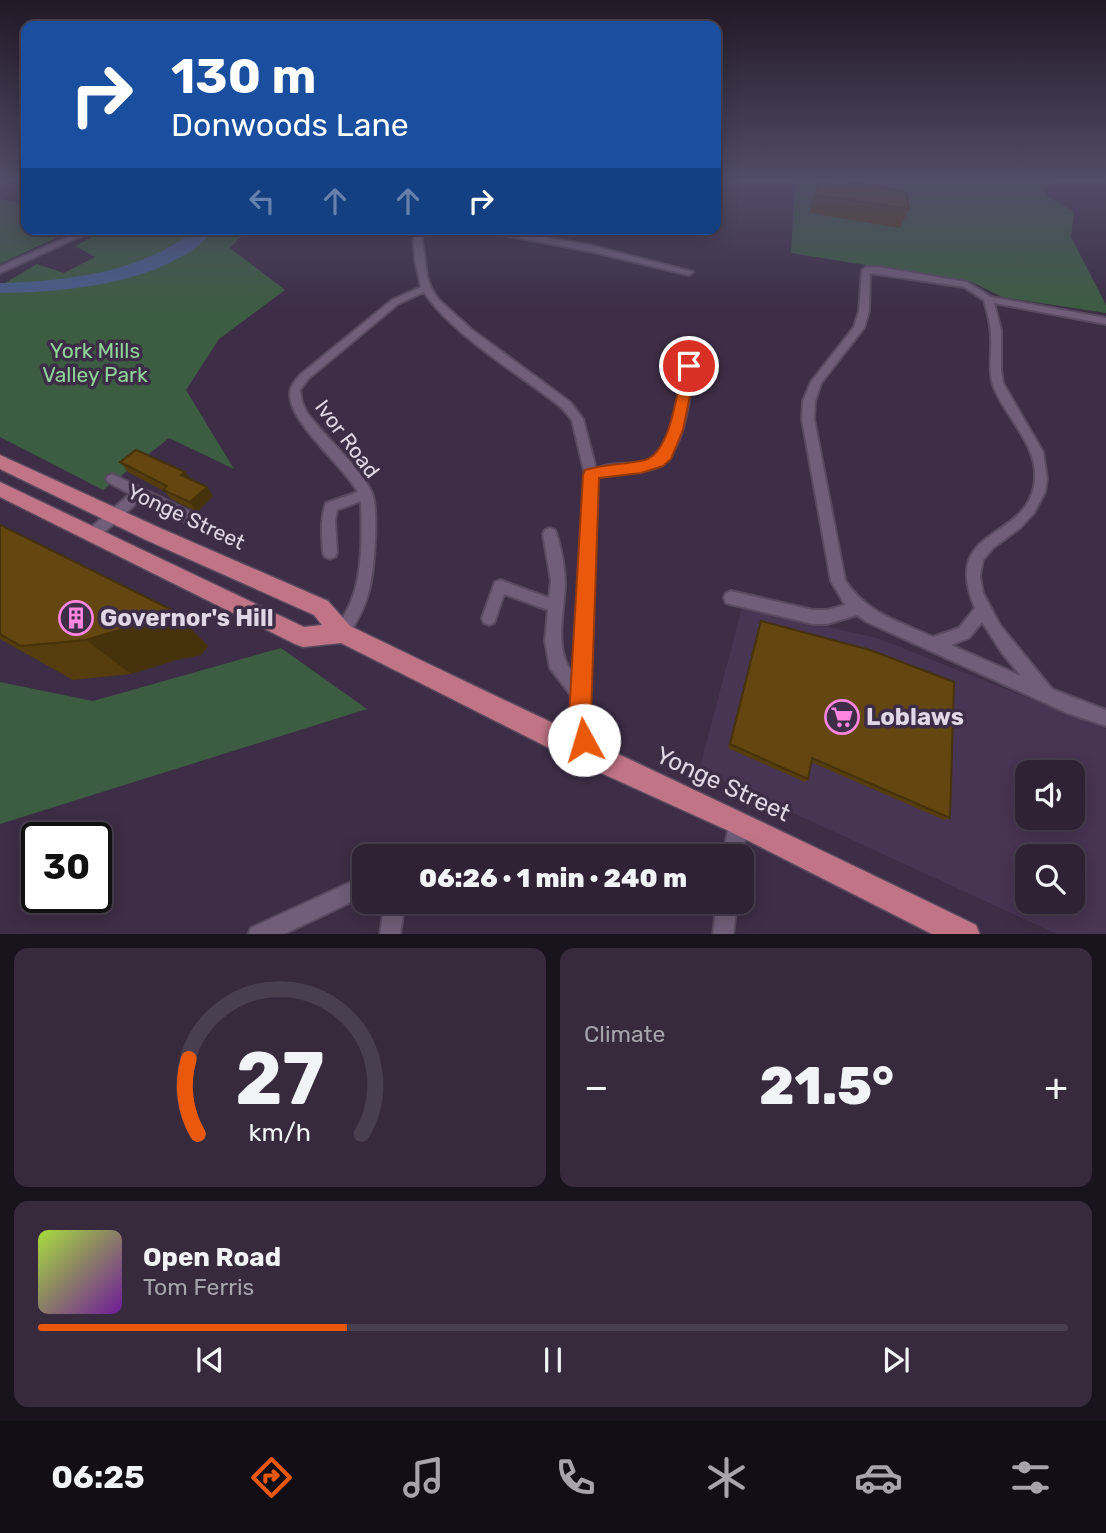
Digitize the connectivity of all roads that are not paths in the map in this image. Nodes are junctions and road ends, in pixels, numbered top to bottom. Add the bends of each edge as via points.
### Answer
1 (79, 235) edge
2 (417, 235) edge
3 (516, 235) edge
4 (0, 270) edge
5 (689, 272) dead end
6 (426, 288) junction
7 (988, 299) junction
8 (1106, 321) edge
9 (689, 366) dead end
10 (0, 461) edge
11 (591, 475) junction
12 (112, 479) dead end
13 (0, 489) edge
14 (140, 492) junction
15 (366, 494) junction
16 (114, 515) junction
17 (197, 521) dead end
18 (93, 534) junction
19 (550, 534) dead end
20 (331, 552) dead end
21 (731, 598) dead end
22 (557, 607) junction
23 (858, 608) junction
24 (982, 610) junction
25 (489, 618) dead end
26 (342, 634) junction
27 (935, 643) junction
28 (1047, 695) junction
29 (582, 697) junction
30 (1106, 718) edge
31 (588, 754) junction
32 (738, 822) junction
33 (735, 844) edge
34 (352, 891) edge
35 (393, 914) edge
36 (725, 914) edge
37 (258, 934) edge
38 (390, 934) edge
39 (723, 934) edge
40 (966, 934) edge

1 - 4 street
2 - 6 street
3 - 5 street
6 - 11 street via 461,326 566,405 577,419
6 - 15 street, Ivor Road via 394,302 304,377 295,390 294,400 314,430
7 - 8 street
7 - 23 street via 967,285 866,271 859,328 814,388 808,426 836,571 841,590
7 - 24 street via 996,328 998,383 1031,436 1041,478 1036,501 1026,514 976,560 975,590
9 - 11 street via 676,430 665,455 641,467
10 - 16 main road, Yonge Street
11 - 29 street
12 - 14 street
13 - 18 main road
14 - 16 street
14 - 17 street
15 - 20 street via 331,507
15 - 26 street, Ivor Road via 363,589
16 - 18 street
16 - 26 main road, Yonge Street via 321,608
18 - 26 main road via 303,637
19 - 22 street
21 - 23 street via 813,617
22 - 25 street via 500,586
22 - 29 street via 553,641 558,668
23 - 27 street
24 - 27 street via 964,633
24 - 28 street
26 - 31 main road, Yonge Street
27 - 28 street
28 - 30 street
29 - 31 street via 580,716
31 - 32 main road, Yonge Street
32 - 33 street
32 - 40 main road, Yonge Street
34 - 37 street
35 - 38 street
36 - 39 street

